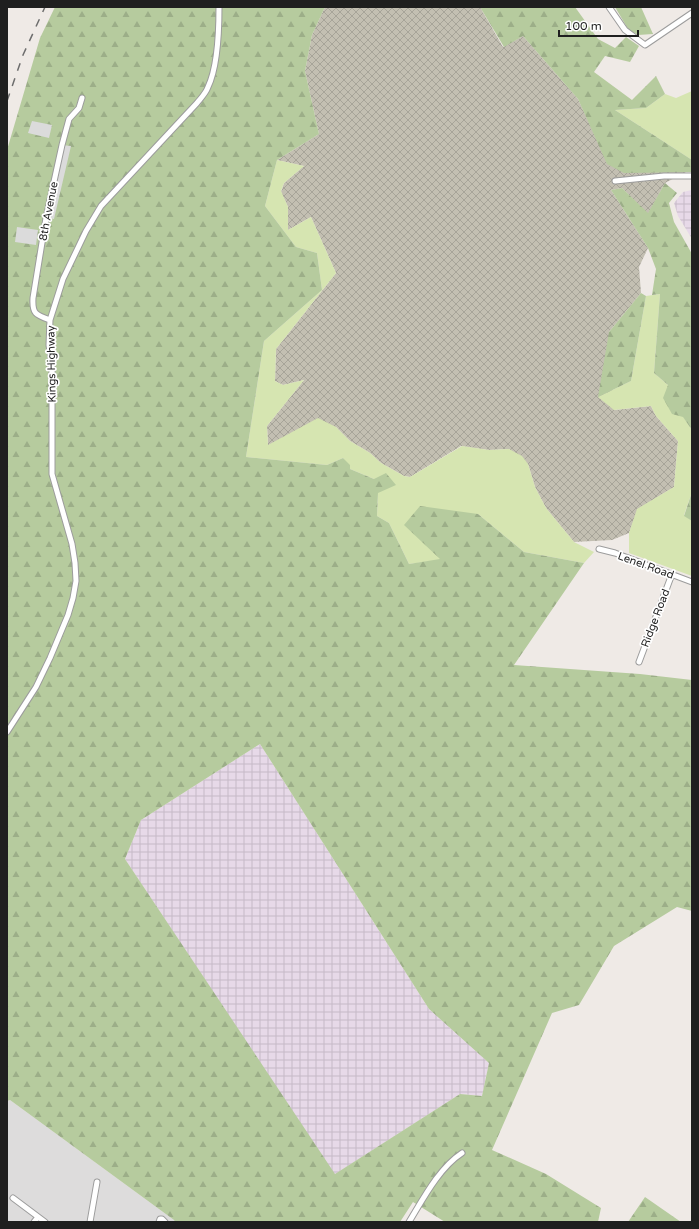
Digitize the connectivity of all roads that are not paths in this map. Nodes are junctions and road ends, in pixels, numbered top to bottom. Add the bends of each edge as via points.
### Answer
1 (219, 7) edge
2 (609, 7) edge
3 (692, 13) edge
4 (82, 98) dead end
5 (692, 176) edge
6 (615, 181) dead end
7 (50, 320) junction
8 (599, 549) dead end
9 (672, 574) junction
10 (692, 582) edge
11 (639, 662) dead end
12 (7, 732) edge
13 (462, 1153) dead end
14 (97, 1182) dead end
15 (13, 1198) dead end
16 (38, 1217) junction
17 (34, 1222) edge
18 (45, 1222) edge
19 (90, 1222) edge
20 (159, 1222) edge
21 (165, 1222) edge
22 (409, 1222) edge

1 - 7 street, Kings Highway via 215,59 208,88 198,103 101,206 63,279
2 - 3 street via 625,30 645,45
4 - 7 street, 8th Avenue via 79,108 69,119 62,145 46,218 33,298 34,312
5 - 6 street
7 - 12 street, Kings Highway via 52,474 72,544 76,581 68,615 50,658 36,687
8 - 9 street, Lenel Road
9 - 10 street, Lenel Road
9 - 11 street, Ridge Road
13 - 22 street via 444,1168
14 - 19 street
15 - 16 street
16 - 17 street
16 - 18 street
20 - 21 street via 162,1219

